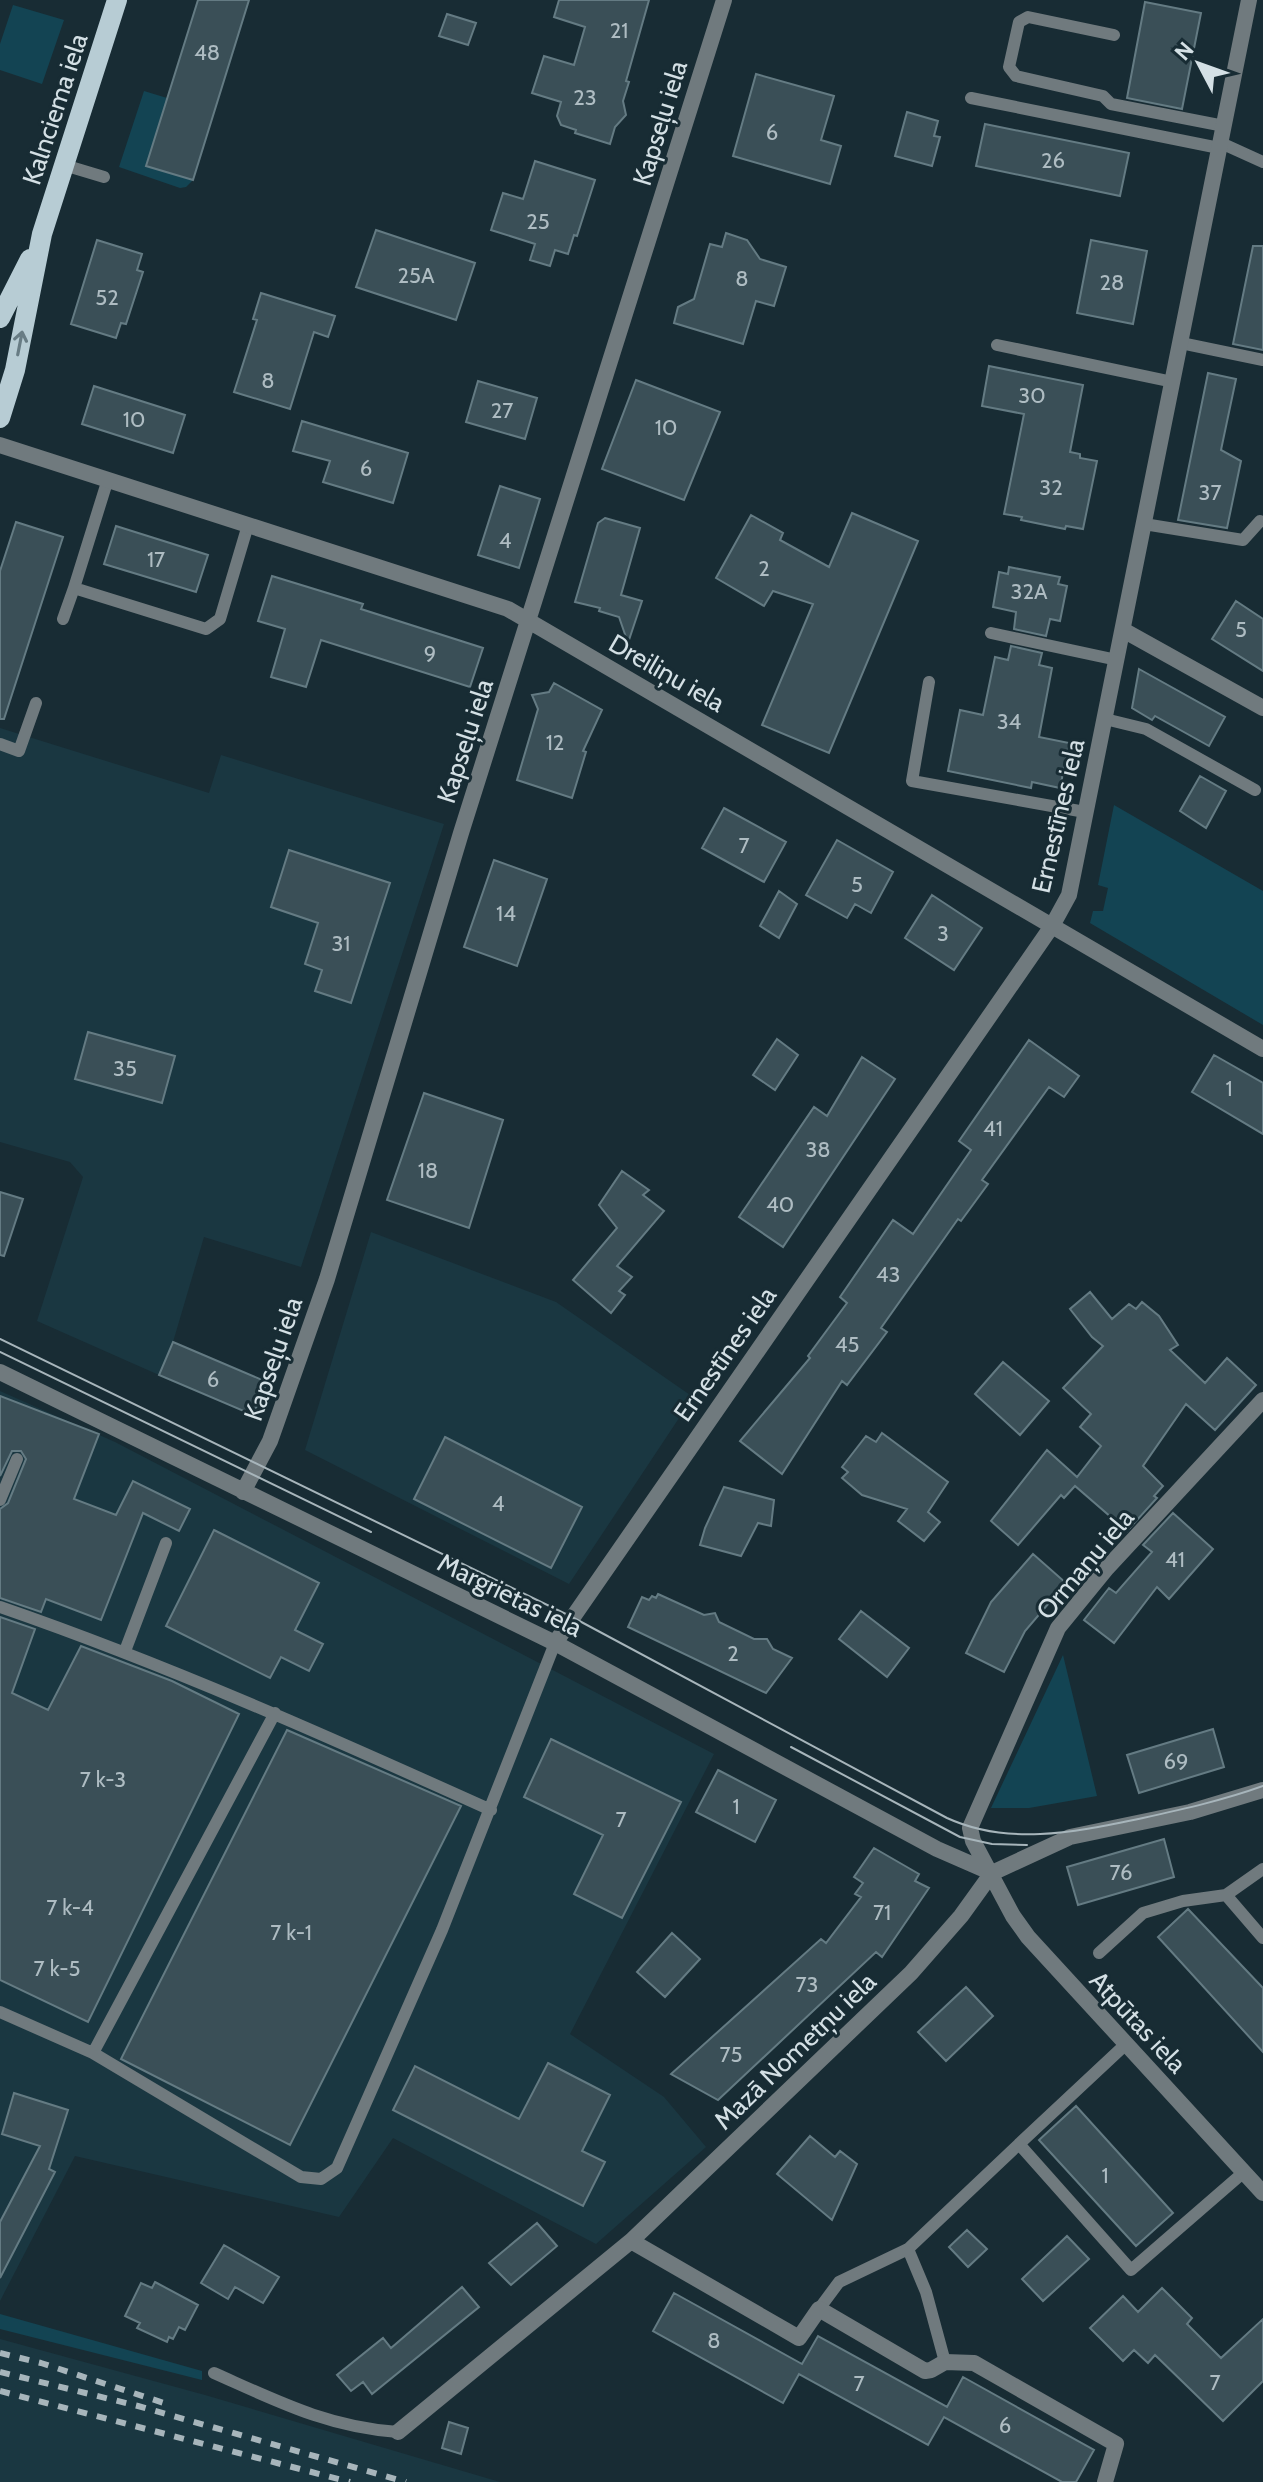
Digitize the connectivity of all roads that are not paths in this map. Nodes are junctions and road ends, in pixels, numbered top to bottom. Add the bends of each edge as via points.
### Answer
1 (117, 0) edge
2 (724, 0) edge
3 (1249, 0) edge
4 (1114, 35) dead end
5 (971, 98) dead end
6 (1221, 139) junction
7 (1263, 162) edge
8 (64, 165) junction
9 (104, 177) dead end
10 (42, 234) junction
11 (0, 318) edge
12 (1181, 343) junction
13 (997, 345) dead end
14 (1263, 360) edge
15 (1173, 382) junction
16 (0, 418) edge
17 (0, 445) edge
18 (108, 479) junction
19 (1260, 521) dead end
20 (1144, 524) junction
21 (248, 525) junction
22 (74, 588) junction
23 (63, 619) dead end
24 (529, 621) junction
25 (1123, 630) junction
26 (991, 633) dead end
27 (1117, 660) junction
28 (929, 682) dead end
29 (36, 703) dead end
30 (1263, 708) edge
31 (1105, 719) junction
32 (0, 744) edge
33 (1255, 790) dead end
34 (1085, 812) junction
35 (1052, 926) junction
36 (1263, 1049) edge
37 (0, 1372) edge
38 (1263, 1400) edge
39 (17, 1459) dead end
40 (243, 1492) junction
41 (0, 1500) edge
42 (166, 1543) dead end
43 (0, 1607) edge
44 (555, 1643) junction
45 (125, 1651) junction
46 (275, 1713) junction
47 (1263, 1790) edge
48 (491, 1810) junction
49 (1263, 1869) edge
50 (992, 1873) junction
51 (1226, 1895) junction
52 (1263, 1938) edge
53 (1099, 1953) dead end
54 (0, 2012) edge
55 (1126, 2044) junction
56 (93, 2053) junction
57 (1019, 2144) junction
58 (1244, 2172) junction
59 (1263, 2193) edge
60 (631, 2241) junction
61 (908, 2249) junction
62 (819, 2309) junction
63 (945, 2362) junction
64 (214, 2373) dead end
65 (398, 2432) joint
66 (1105, 2482) edge

1 - 8 main road, Kalnciema iela
2 - 24 street, Kapseļu iela
3 - 6 street, Ernestīnes iela
4 - 6 lane via 1028,17 1019,22 1009,67 1016,76 1103,96 1111,104
5 - 6 lane
6 - 7 lane
6 - 12 street, Ernestīnes iela
8 - 9 lane
8 - 10 main road, Kalnciema iela
10 - 11 main road, Kalnciema iela
16 -> 10 main road, Kalnciema iela
12 - 14 lane
12 - 15 street, Ernestīnes iela
13 - 15 lane
15 - 20 street, Ernestīnes iela
17 - 18 street, Dreiliņu iela
18 - 21 street, Dreiliņu iela
18 - 22 lane
19 - 20 lane via 1243,540
20 - 25 street, Ernestīnes iela
21 - 22 lane via 220,619 206,629
21 - 24 street, Dreiliņu iela via 508,609
22 - 23 lane
24 - 35 street, Dreiliņu iela
24 - 40 street, Kapseļu iela via 327,1279 270,1441
25 - 27 street, Ernestīnes iela
25 - 30 street
26 - 27 lane
27 - 31 street, Ernestīnes iela
28 - 34 lane via 912,781
29 - 32 lane via 19,751
31 - 33 lane via 1146,729
31 - 34 street, Ernestīnes iela
34 - 35 street, Ernestīnes iela via 1069,895
35 - 36 street, Dreiliņu iela
35 - 44 street, Ernestīnes iela
37 - 40 street, Margrietas iela
38 - 50 street, Ormaņu iela via 1058,1628 970,1828
39 - 41 lane
40 - 44 street, Margrietas iela
42 - 45 lane
43 - 45 lane
44 - 48 lane
44 - 50 street, Margrietas iela via 896,1827
45 - 46 lane
46 - 48 lane
46 - 56 lane
47 - 50 street, Mazā Nometņu iela via 1190,1812 1070,1837
48 - 56 lane via 337,2168 321,2179 301,2177
49 - 51 lane
50 - 55 street, Atpūtas iela via 1028,1937
50 - 60 street, Mazā Nometņu iela via 911,1973
51 - 52 lane
51 - 53 lane via 1143,1913
54 - 56 lane
55 - 57 lane
55 - 58 street, Atpūtas iela
57 - 58 lane via 1131,2270
57 - 61 lane
58 - 59 street, Atpūtas iela
60 - 62 street via 799,2338
60 - 65 street, Mazā Nometņu iela
61 - 62 lane via 839,2282
61 - 63 lane
62 - 63 street via 925,2371
63 - 66 street via 974,2363 1116,2444
64 - 65 lane via 323,2420

